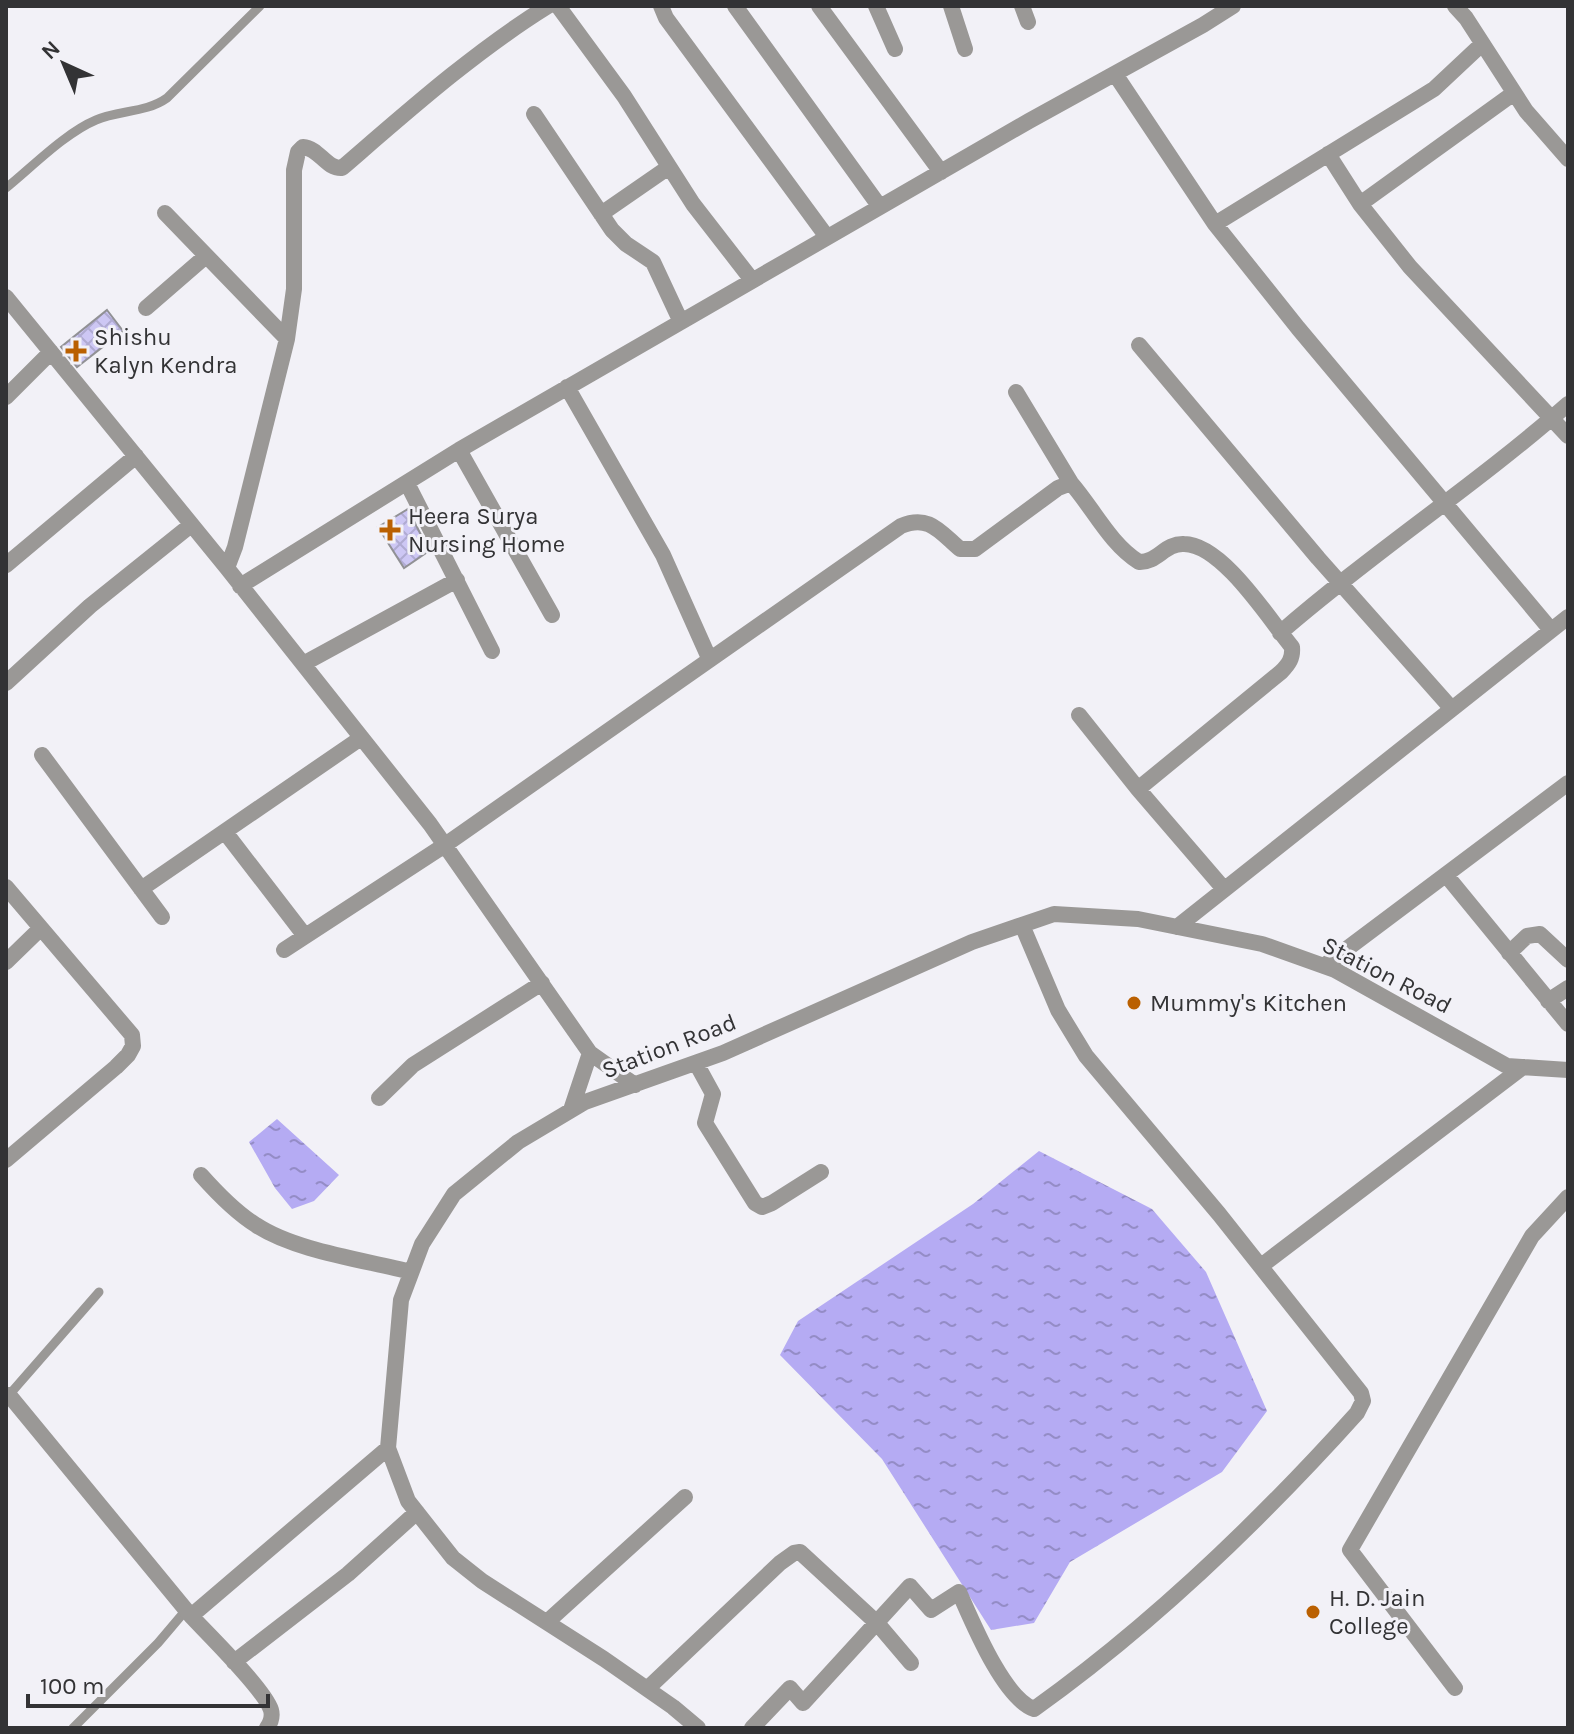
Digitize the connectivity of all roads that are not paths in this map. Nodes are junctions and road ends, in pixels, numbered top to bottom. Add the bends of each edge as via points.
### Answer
1 (260, 6) edge
2 (548, 6) edge
3 (558, 6) edge
4 (661, 6) edge
5 (735, 6) edge
6 (819, 6) edge
7 (876, 6) edge
8 (951, 6) edge
9 (1233, 6) edge
10 (1455, 6) edge
11 (1482, 44) junction
12 (895, 49) dead end
13 (965, 49) dead end
14 (1115, 74) junction
15 (1514, 93) junction
16 (534, 114) dead end
17 (1328, 154) junction
18 (1568, 159) edge
19 (669, 167) junction
20 (941, 172) junction
21 (6, 188) edge
22 (1360, 204) junction
23 (880, 207) junction
24 (165, 213) dead end
25 (601, 214) junction
26 (1215, 224) junction
27 (827, 237) junction
28 (206, 256) junction
29 (752, 280) junction
30 (7, 300) edge
31 (146, 308) dead end
32 (681, 322) junction
33 (287, 339) junction
34 (1139, 345) dead end
35 (51, 352) junction
36 (567, 387) junction
37 (1016, 392) dead end
38 (6, 397) edge
39 (1568, 404) edge
40 (1553, 417) junction
41 (1568, 436) edge
42 (459, 450) junction
43 (136, 456) junction
44 (407, 483) junction
45 (1071, 483) junction
46 (1445, 504) junction
47 (191, 525) junction
48 (6, 565) edge
49 (227, 568) junction
50 (457, 580) junction
51 (1339, 581) junction
52 (240, 586) junction
53 (552, 615) dead end
54 (1568, 617) edge
55 (1551, 630) junction
56 (1280, 633) junction
57 (492, 651) dead end
58 (709, 658) junction
59 (303, 664) junction
60 (6, 683) edge
61 (1452, 709) junction
62 (1079, 715) dead end
63 (361, 738) junction
64 (42, 755) dead end
65 (1568, 783) edge
66 (1138, 789) junction
67 (225, 832) junction
68 (445, 845) junction
69 (1446, 875) junction
70 (6, 887) edge
71 (141, 889) junction
72 (1224, 889) junction
73 (162, 917) dead end
74 (1022, 925) junction
75 (1177, 927) junction
76 (41, 928) junction
77 (305, 936) junction
78 (284, 950) dead end
79 (1509, 953) junction
80 (1568, 960) edge
81 (6, 962) edge
82 (1324, 966) junction
83 (542, 983) junction
84 (1568, 988) edge
85 (1548, 1001) junction
86 (1568, 1024) edge
87 (590, 1053) junction
88 (696, 1063) junction
89 (1523, 1067) junction
90 (1568, 1070) edge
91 (635, 1085) junction
92 (379, 1098) dead end
93 (571, 1110) junction
94 (6, 1160) edge
95 (821, 1172) dead end
96 (201, 1175) dead end
97 (1568, 1197) edge
98 (1261, 1266) junction
99 (411, 1272) junction
100 (99, 1292) dead end
101 (7, 1394) edge
102 (388, 1448) junction
103 (685, 1497) dead end
104 (417, 1512) junction
105 (188, 1613) junction
106 (547, 1622) junction
107 (877, 1623) junction
108 (234, 1662) junction
109 (911, 1663) dead end
110 (1455, 1688) dead end
111 (647, 1689) junction
112 (73, 1728) edge
113 (267, 1728) edge
114 (698, 1728) edge
115 (752, 1728) edge

1 - 21 lane via 167,98 94,120
2 - 33 street via 445,80 342,168 334,168 309,147 300,149 294,170 294,289
3 - 19 street
4 - 27 street
5 - 23 street
6 - 20 street
7 - 12 street
8 - 13 street
9 - 14 street
10 - 11 street
11 - 15 street
11 - 17 street via 1434,89
14 - 20 street
14 - 26 street
15 - 18 street
15 - 22 street
16 - 25 street
17 - 22 street
17 - 26 street
19 - 25 street
19 - 29 street
20 - 23 street
22 - 40 street via 1410,267
23 - 27 street
24 - 28 street
25 - 32 street via 621,240 653,262
26 - 46 street
27 - 29 street
28 - 31 street
28 - 33 street
29 - 32 street
30 - 35 street
32 - 36 street
33 - 49 street
34 - 51 street
35 - 38 street
35 - 43 street
36 - 42 street
36 - 58 street via 663,555
37 - 45 street
39 - 40 street
40 - 41 street
40 - 46 street
42 - 44 street
42 - 53 street
43 - 47 street
43 - 48 street
44 - 50 street
44 - 52 street
45 - 56 street via 1132,557 1146,562 1180,543 1205,550 1227,567
45 - 58 street via 975,549 960,549 929,523 914,520 901,526
46 - 51 street
46 - 55 street
47 - 49 street
47 - 60 street
49 - 52 street
50 - 57 street
50 - 59 street
51 - 56 street
51 - 61 street
52 - 59 street
54 - 55 street
55 - 61 street
56 - 66 street via 1292,647 1289,664
58 - 68 street
59 - 63 street
61 - 72 street
62 - 66 street
63 - 67 street
63 - 68 street
64 - 71 street
65 - 69 street
66 - 72 street
67 - 71 street
67 - 77 street
68 - 77 street
68 - 83 street
69 - 79 street
69 - 82 street
70 - 76 street
71 - 73 street
72 - 75 street
74 - 75 street, Station Road via 1054,914
74 - 88 street, Station Road
74 - 98 street via 1058,1010 1086,1056
75 - 82 street, Station Road via 1262,944
76 - 81 street
76 - 94 street via 126,1027 133,1046 116,1067
77 - 78 street
79 - 80 street via 1527,936 1540,934
79 - 85 street
82 - 89 street, Station Road via 1507,1066
83 - 87 street
83 - 92 street via 413,1065
84 - 85 street
85 - 86 street
87 - 91 street
87 - 93 street
88 - 91 street, Station Road
88 - 95 street via 713,1094 705,1123 755,1203 772,1203
89 - 90 street, Station Road
89 - 98 street
91 - 93 street, Station Road
93 - 99 street, Station Road via 518,1142 454,1194
96 - 99 street via 257,1226 294,1244
97 - 110 street via 1532,1236 1350,1550
98 - 107 street via 1363,1401 1298,1479 1220,1556 1034,1709 1000,1673 959,1592 931,1610 910,1586
99 - 102 street, Station Road via 401,1300
100 - 101 lane
101 - 105 street
102 - 104 street, Station Road
102 - 105 street
103 - 106 street
104 - 106 street, Station Road via 453,1558
104 - 108 street via 348,1574
105 - 108 street
105 - 112 lane
106 - 111 street, Station Road
107 - 109 street
107 - 111 street via 807,1556 794,1553
107 - 115 street via 803,1703 790,1688
108 - 113 street via 271,1707
111 - 114 street, Station Road

